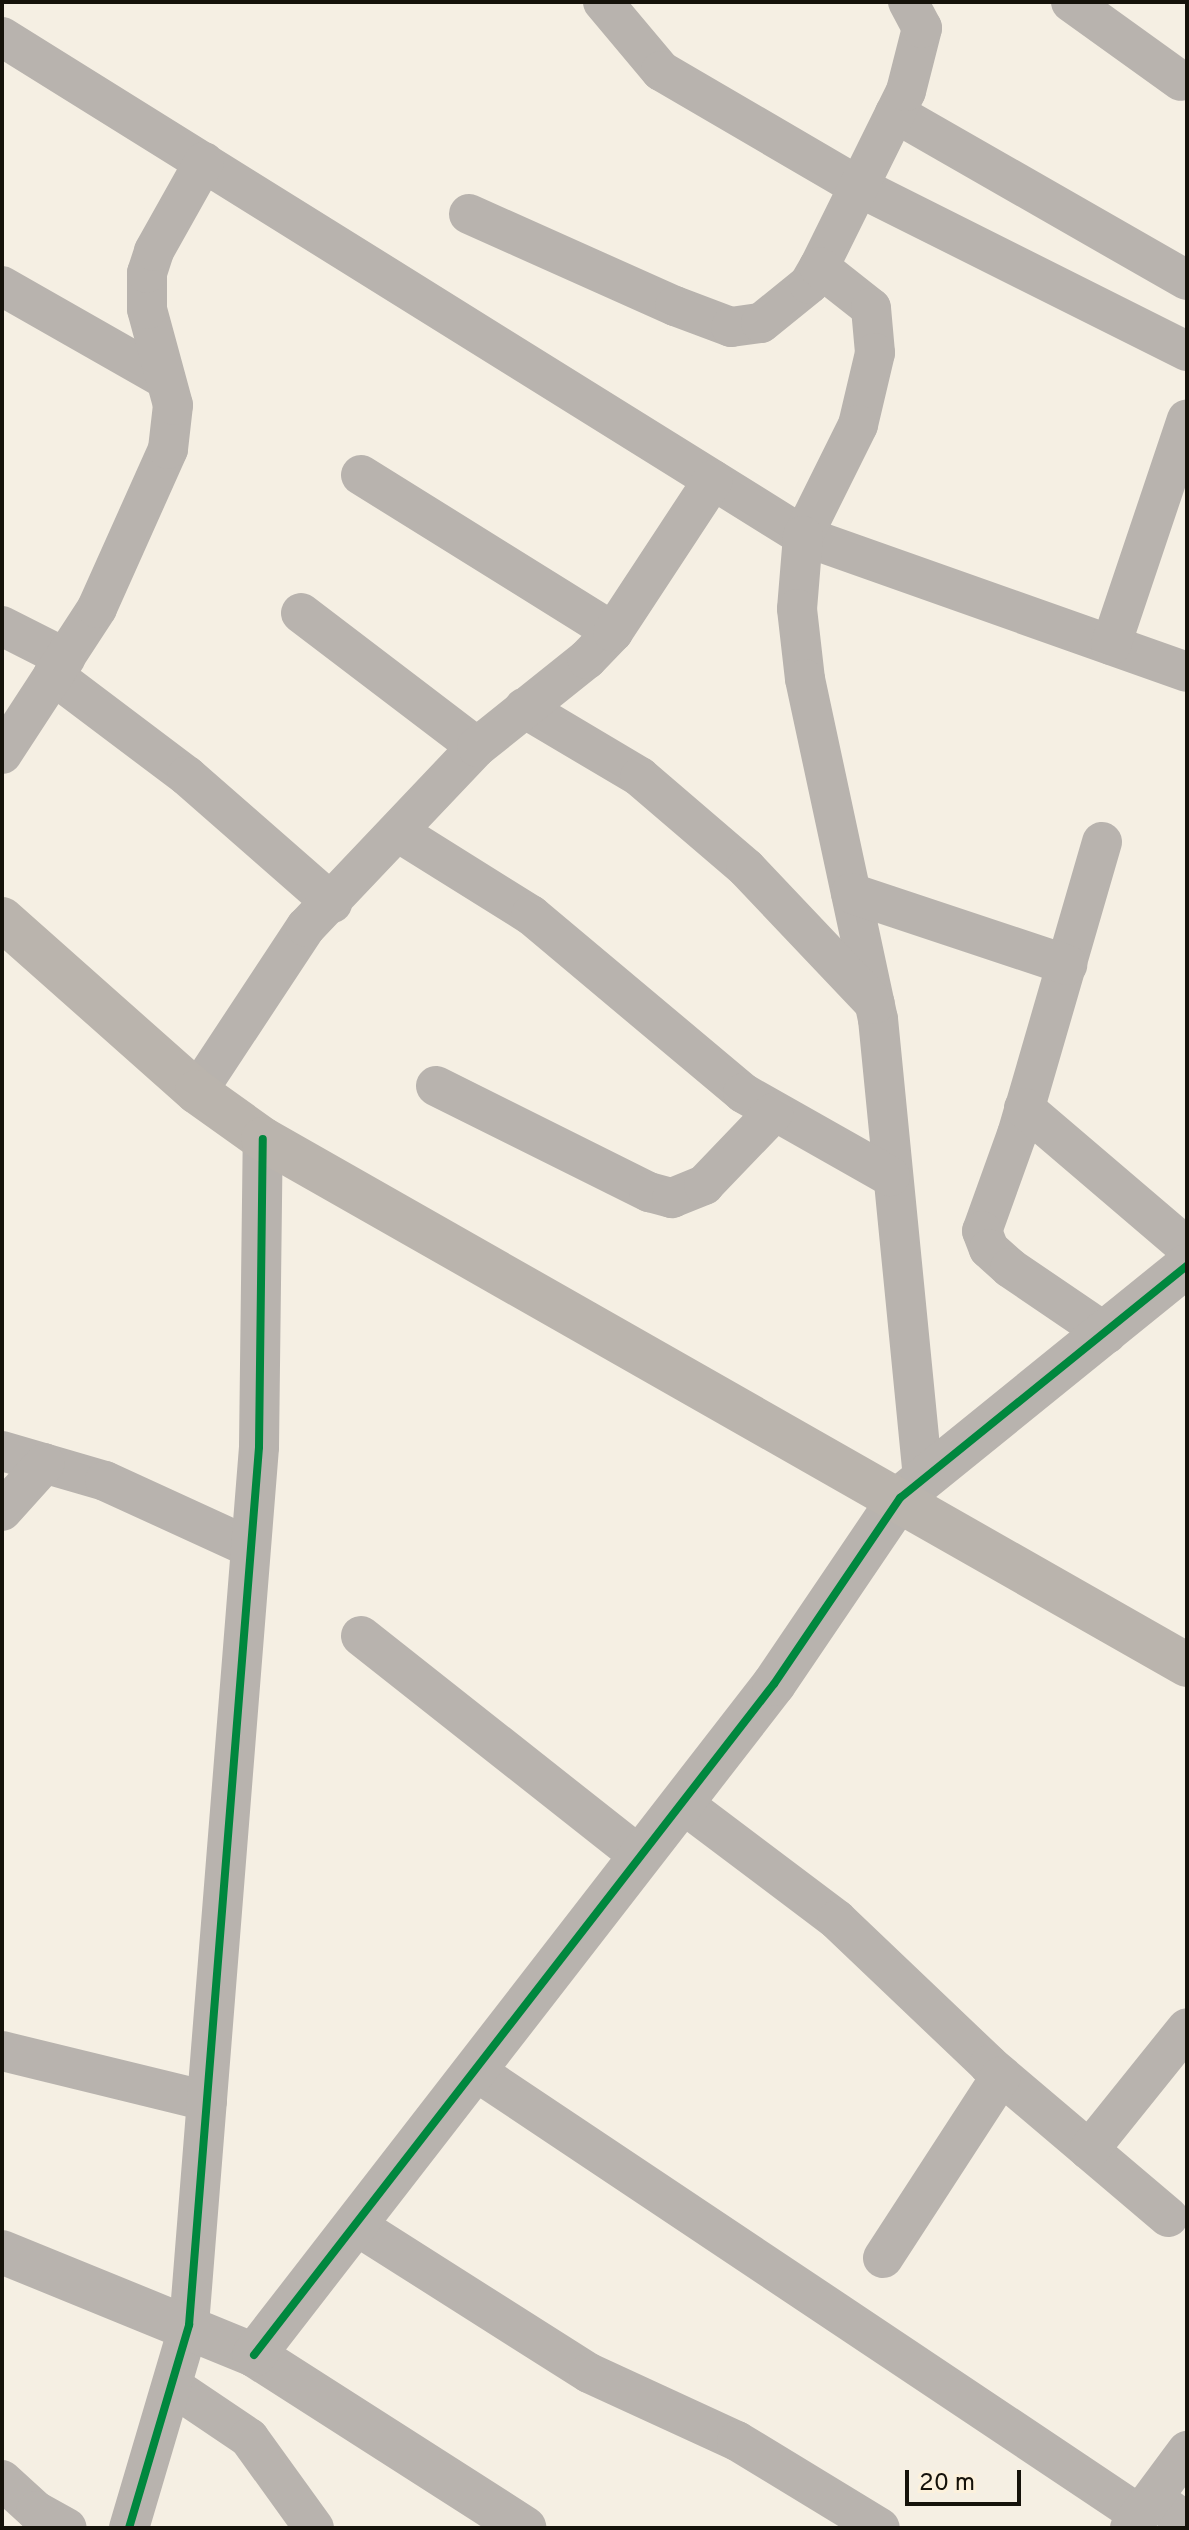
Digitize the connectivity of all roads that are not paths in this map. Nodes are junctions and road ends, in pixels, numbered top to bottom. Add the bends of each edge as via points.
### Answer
1 (603, 2) edge
2 (1071, 2) edge
3 (922, 11) edge
4 (2, 37) edge
5 (1181, 81) dead end
6 (895, 113) junction
7 (204, 162) junction
8 (861, 188) junction
9 (469, 214) dead end
10 (819, 267) junction
11 (1187, 280) edge
12 (2, 286) edge
13 (1187, 351) edge
14 (165, 379) junction
15 (1184, 438) edge
16 (361, 475) dead end
17 (713, 480) junction
18 (803, 536) junction
19 (301, 613) dead end
20 (2, 626) edge
21 (613, 632) junction
22 (1111, 645) junction
23 (59, 666) junction
24 (1187, 672) edge
25 (524, 708) junction
26 (477, 747) junction
27 (2, 754) edge
28 (398, 832) junction
29 (1102, 842) dead end
30 (851, 893) junction
31 (332, 903) junction
32 (2, 919) edge
33 (1067, 965) junction
34 (875, 1004) junction
35 (436, 1086) dead end
36 (197, 1092) junction
37 (1024, 1108) junction
38 (773, 1113) junction
39 (263, 1139) junction
40 (890, 1176) junction
41 (1187, 1247) edge
42 (1187, 1266) edge
43 (1107, 1334) junction
44 (2, 1451) edge
45 (45, 1463) junction
46 (912, 1489) junction
47 (2, 1511) edge
48 (249, 1547) junction
49 (361, 1636) dead end
50 (1187, 1665) edge
51 (682, 1803) junction
52 (641, 1857) junction
53 (1187, 2028) edge
54 (2, 2051) edge
55 (474, 2070) junction
56 (1001, 2076) junction
57 (207, 2101) junction
58 (1089, 2150) junction
59 (1168, 2217) dead end
60 (354, 2224) junction
61 (2, 2252) edge
62 (883, 2258) dead end
63 (189, 2325) junction
64 (254, 2355) junction
65 (172, 2386) junction
66 (1187, 2451) edge
67 (2, 2480) edge
68 (1141, 2514) edge
69 (1187, 2522) edge
70 (67, 2528) edge
71 (129, 2528) edge
72 (314, 2528) edge
73 (524, 2528) edge
74 (880, 2528) edge

1 - 8 street via 661,71
2 - 5 street
3 - 6 street via 917,60
4 - 7 street
6 - 8 street
6 - 11 street
7 - 14 street via 147,273 147,309
7 - 17 street
8 - 10 street
8 - 13 street
9 - 10 street via 731,327 761,323 809,284
10 - 18 street via 871,308 875,353 858,425
12 - 14 street
14 - 23 street via 175,424 168,449 97,608
15 - 22 street
16 - 21 street
17 - 18 street
17 - 21 street
18 - 22 street
18 - 30 street via 797,609 805,679
19 - 26 street
20 - 23 street
21 - 25 street
22 - 24 street
23 - 27 street
23 - 31 street
25 - 26 street
25 - 34 street via 640,777 746,868
26 - 28 street
28 - 31 street
28 - 38 street via 531,915
29 - 33 street
30 - 33 street
30 - 34 street
31 - 36 street via 283,955
32 - 36 main road
33 - 37 street
34 - 40 street
35 - 38 street via 649,1192 672,1198 704,1185
36 - 39 main road
37 - 41 street
37 - 43 street via 982,1231 989,1249 1010,1268
38 - 40 street
39 - 46 main road
39 - 48 street via 259,1447
40 - 46 street
42 - 43 street
43 - 46 street
44 - 45 street
45 - 47 street
45 - 48 street via 105,1481
46 - 50 main road
46 - 51 street
48 - 57 street
49 - 52 street
51 - 52 street
51 - 56 street via 837,1920
52 - 55 street
53 - 58 street
54 - 57 street
55 - 60 street
55 - 68 street
56 - 58 street
56 - 62 street
57 - 63 street
58 - 59 street
60 - 64 street
60 - 74 street via 589,2373 737,2441
61 - 63 street
63 - 64 street
63 - 65 street
64 - 73 street
65 - 71 street
65 - 72 street via 249,2438
66 - 68 street
67 - 70 street via 36,2511
68 - 69 street

